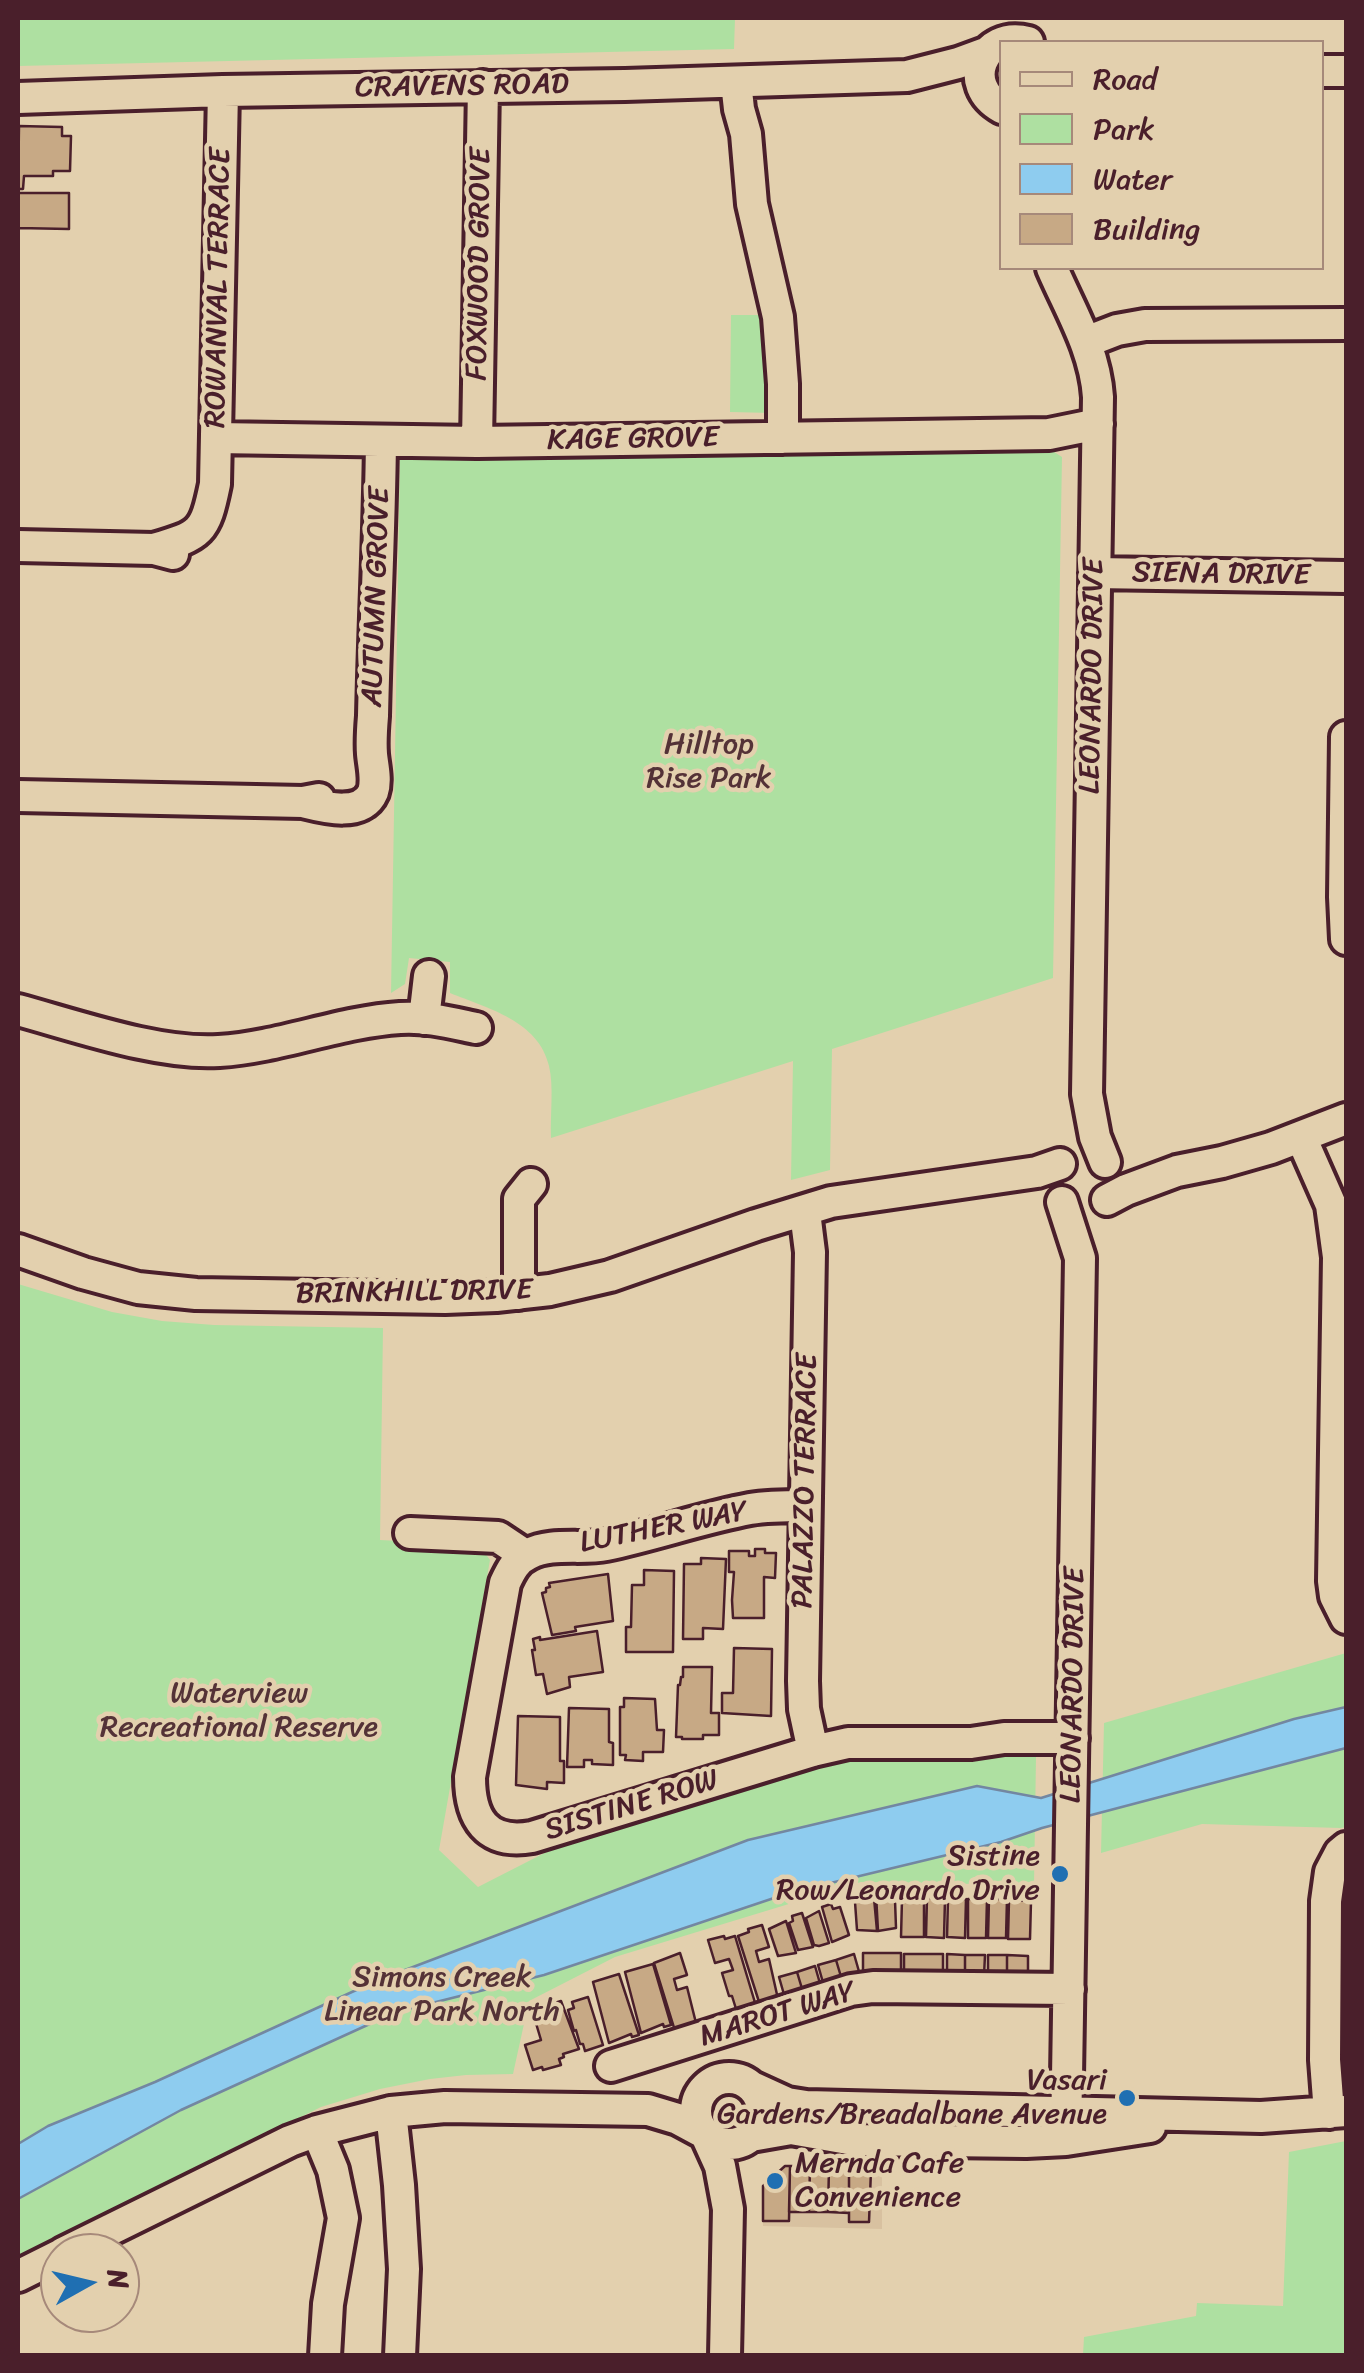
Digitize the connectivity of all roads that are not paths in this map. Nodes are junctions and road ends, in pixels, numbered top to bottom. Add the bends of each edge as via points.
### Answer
1 (998, 18) edge
2 (999, 45) edge
3 (989, 51) junction
4 (907, 76) junction
5 (746, 82) junction
6 (483, 86) junction
7 (223, 91) junction
8 (18, 98) edge
9 (995, 107) edge
10 (1053, 270) edge
11 (1346, 324) edge
12 (1086, 342) junction
13 (1098, 433) junction
14 (216, 438) junction
15 (783, 438) junction
16 (382, 441) junction
17 (476, 442) junction
18 (18, 546) edge
19 (1095, 573) junction
20 (1346, 577) edge
21 (1346, 737) edge
22 (18, 796) edge
23 (1346, 938) edge
24 (428, 976) dead end
25 (18, 1010) edge
26 (424, 1020) junction
27 (476, 1028) dead end
28 (1086, 1094) junction
29 (1346, 1119) edge
30 (1301, 1136) junction
31 (1061, 1163) junction
32 (1106, 1163) junction
33 (1177, 1171) junction
34 (982, 1181) junction
35 (531, 1184) dead end
36 (1060, 1200) junction
37 (1106, 1201) junction
38 (805, 1212) junction
39 (18, 1250) edge
40 (1080, 1258) junction
41 (520, 1294) junction
42 (1342, 1370) edge
43 (805, 1506) junction
44 (410, 1534) dead end
45 (525, 1555) junction
46 (1346, 1618) edge
47 (1073, 1727) junction
48 (812, 1751) junction
49 (1346, 1848) edge
50 (1069, 1989) junction
51 (730, 2029) junction
52 (610, 2066) dead end
53 (729, 2084) junction
54 (648, 2110) junction
55 (390, 2112) junction
56 (1338, 2112) edge
57 (1066, 2126) junction
58 (317, 2131) junction
59 (705, 2134) junction
60 (750, 2137) junction
61 (728, 2209) junction
62 (104, 2233) edge
63 (325, 2356) edge
64 (400, 2356) edge
65 (725, 2356) edge

1 - 3 street
2 - 3 street, CRAVENS ROAD
3 - 4 street, CRAVENS ROAD
3 - 9 street via 979,80
4 - 5 street, CRAVENS ROAD
4 - 9 street, CRAVENS ROAD
5 - 6 street, CRAVENS ROAD
5 - 15 street via 752,204 778,317
6 - 7 street, CRAVENS ROAD
6 - 17 street, FOXWOOD GROVE
7 - 8 street, CRAVENS ROAD
7 - 14 street, ROWANVAL TERRACE
10 - 12 street, LEONARDO DRIVE
11 - 12 street via 1145,325
12 - 13 street, LEONARDO DRIVE via 1097,380
13 - 15 street, KAGE GROVE
13 - 19 street, LEONARDO DRIVE
14 - 16 street, KAGE GROVE
14 - 18 street, ROWANVAL TERRACE via 222,512 208,547 185,555 154,548
15 - 17 street, KAGE GROVE
16 - 17 street, KAGE GROVE
16 - 22 street, AUTUMN GROVE via 375,776 366,801 330,808
19 - 20 street, SIENA DRIVE
19 - 28 street, LEONARDO DRIVE
21 - 23 street
24 - 26 street
25 - 26 street via 160,1047 216,1051 402,1018
26 - 27 street
28 - 31 street, LEONARDO DRIVE
28 - 32 street, LEONARDO DRIVE
29 - 30 street
30 - 33 street
30 - 42 street via 1336,1227
31 - 32 street via 1078,1152
31 - 34 street, BRINKHILL DRIVE
31 - 36 street via 1054,1181
32 - 33 street
32 - 37 street via 1113,1182
33 - 37 street
34 - 36 street, BRINKHILL DRIVE
34 - 38 street, BRINKHILL DRIVE via 830,1202
35 - 41 street via 519,1199
36 - 37 street via 1088,1212
36 - 40 street, LEONARDO DRIVE
37 - 40 street, LEONARDO DRIVE
38 - 41 street, BRINKHILL DRIVE via 610,1276
38 - 43 street, PALAZZO TERRACE via 810,1252
39 - 41 street, BRINKHILL DRIVE via 138,1288 196,1294
40 - 47 street, LEONARDO DRIVE
42 - 46 street via 1333,1580
43 - 45 street, LUTHER WAY via 751,1509 604,1545
43 - 48 street, PALAZZO TERRACE via 803,1681
44 - 45 street via 498,1537
45 - 48 street, SISTINE ROW via 506,1583 470,1777 470,1798 483,1826 508,1838 532,1837
47 - 48 street, SISTINE ROW via 1040,1721 1004,1738 971,1743 848,1743
47 - 50 street, LEONARDO DRIVE
49 - 56 street via 1330,1872 1326,1900 1326,2060
50 - 51 street, MAROT WAY via 874,1986
50 - 57 street, LEONARDO DRIVE
51 - 52 street, MAROT WAY
51 - 53 street
53 - 54 street
53 - 57 street via 806,2106
53 - 59 street via 696,2105
53 - 60 street via 759,2096 762,2117
54 - 55 street
54 - 59 street
55 - 58 street
55 - 64 street via 404,2268
56 - 57 street
57 - 60 street via 854,2140 791,2129
58 - 62 street
58 - 63 street via 343,2218
59 - 60 street via 727,2144
59 - 61 street
60 - 61 street
61 - 65 street

